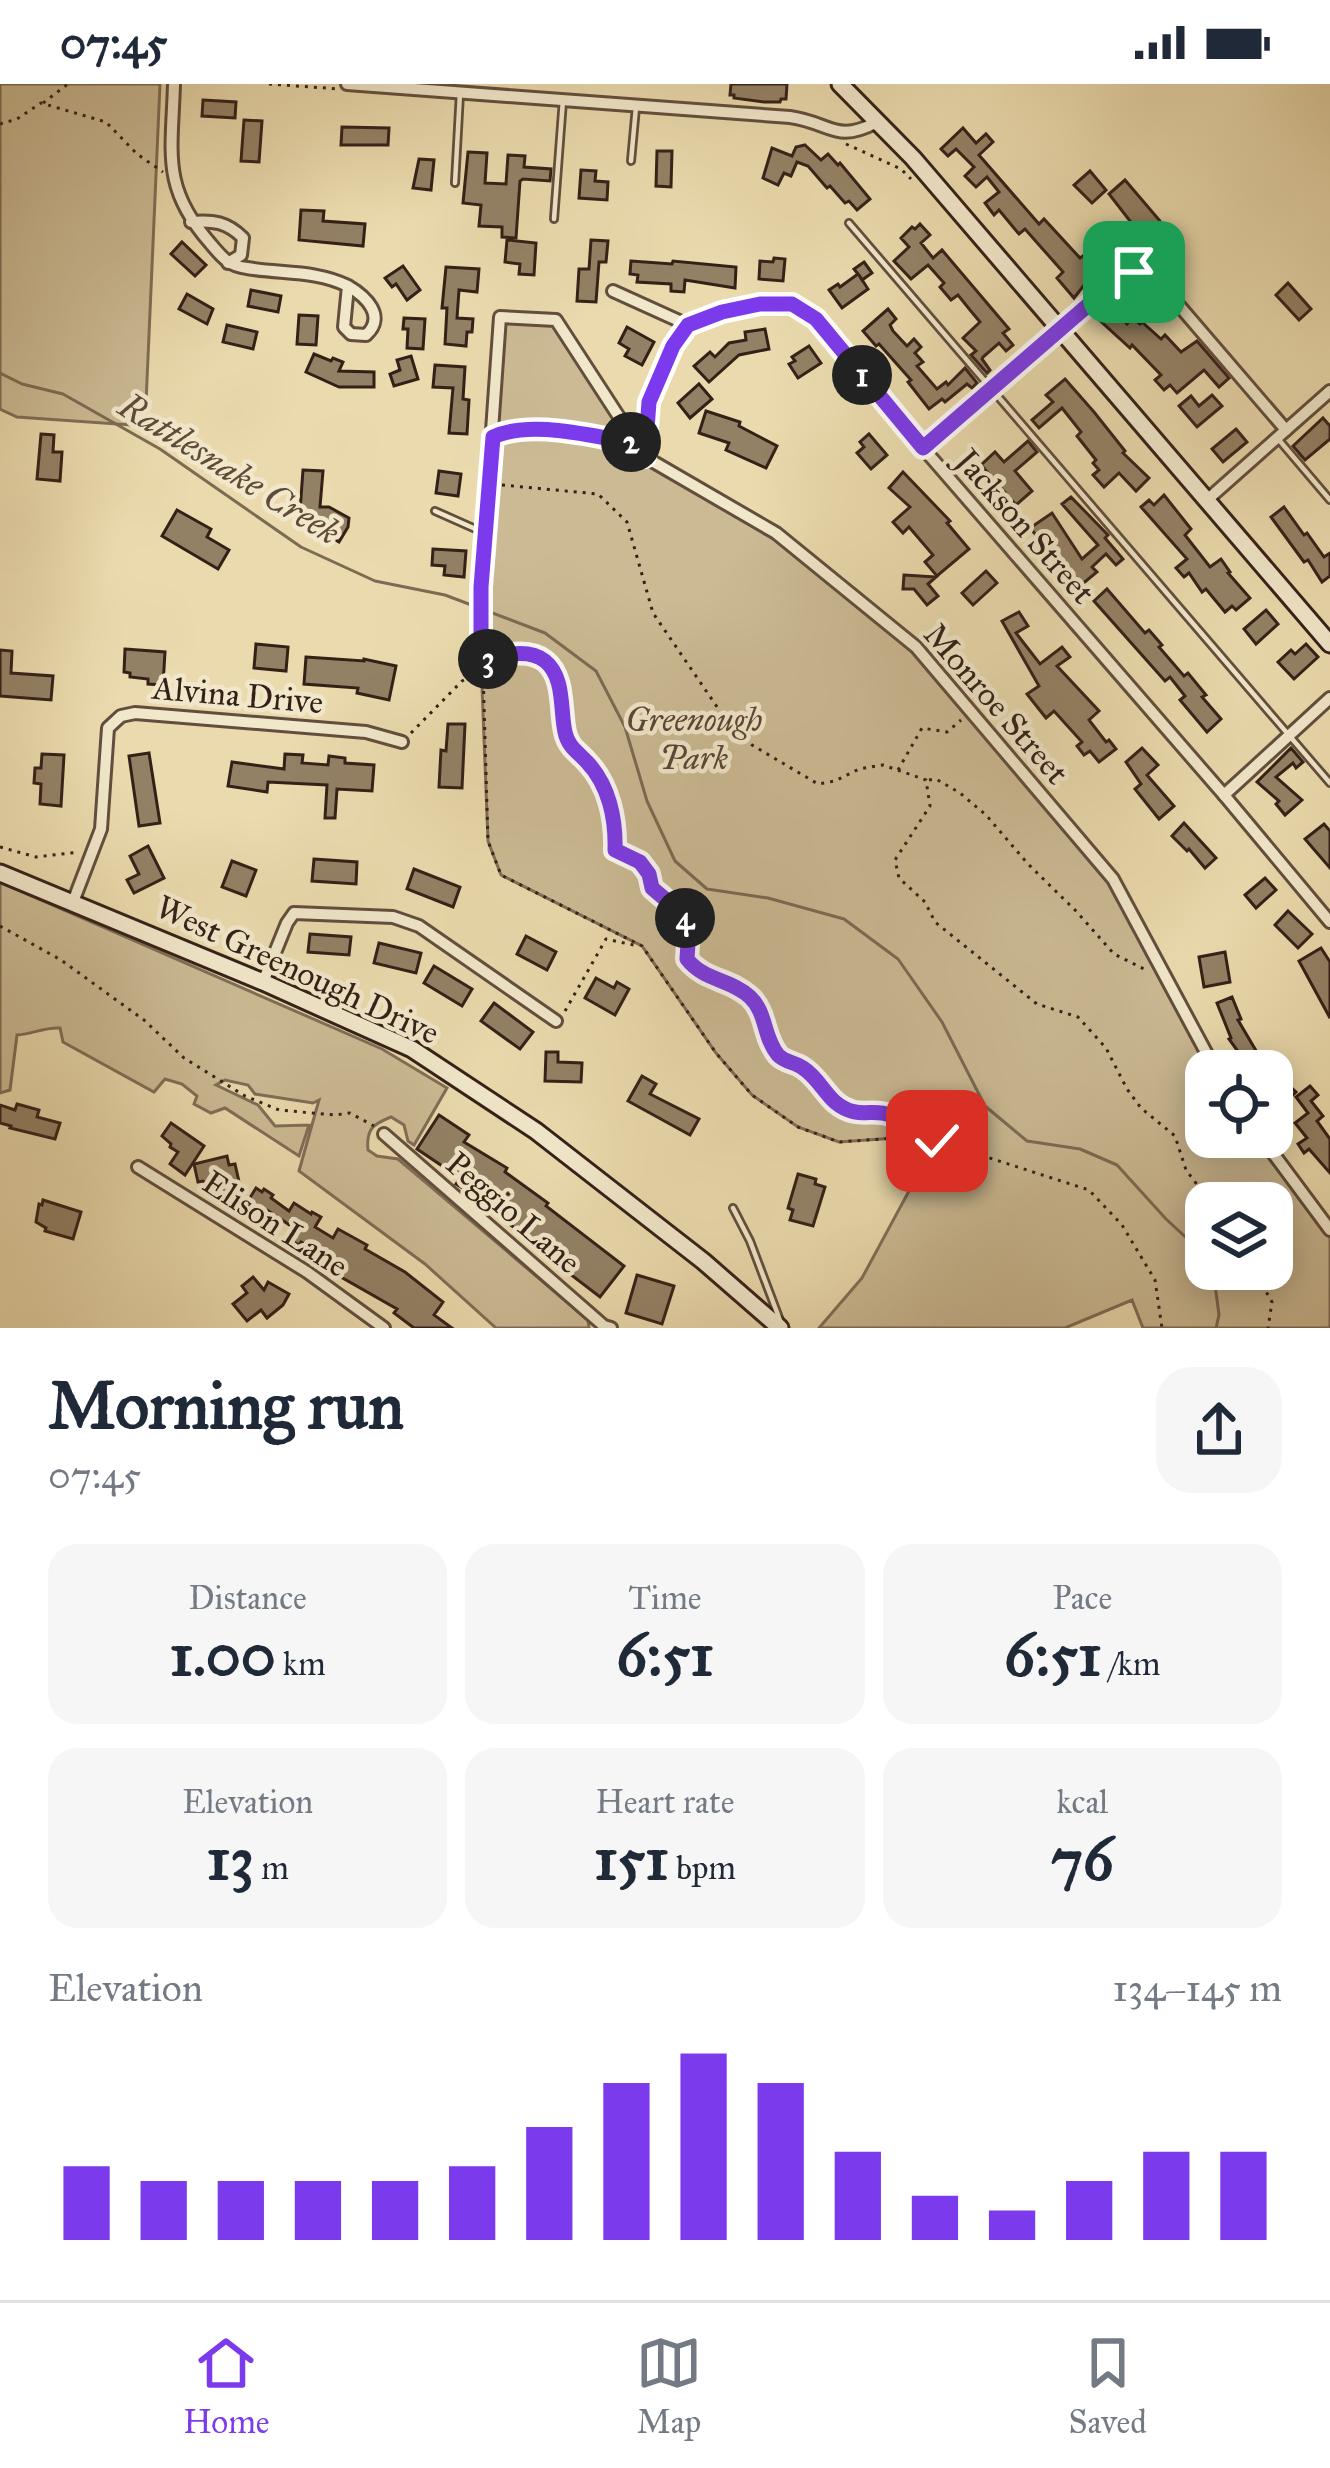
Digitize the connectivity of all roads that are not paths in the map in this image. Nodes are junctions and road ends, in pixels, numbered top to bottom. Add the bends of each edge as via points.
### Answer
1 (174, 84) edge
2 (347, 84) edge
3 (566, 84) edge
4 (839, 84) edge
5 (460, 92) junction
6 (563, 100) junction
7 (636, 105) junction
8 (877, 122) junction
9 (631, 161) dead end
10 (455, 183) dead end
11 (554, 219) dead end
12 (191, 222) junction
13 (849, 223) dead end
14 (228, 263) junction
15 (348, 286) dead end
16 (614, 292) dead end
17 (688, 325) junction
18 (1061, 330) junction
19 (991, 390) junction
20 (1330, 391) edge
21 (1281, 434) junction
22 (923, 448) junction
23 (645, 457) junction
24 (1207, 500) junction
25 (1330, 500) edge
26 (435, 511) dead end
27 (486, 533) junction
28 (481, 587) road end
29 (1330, 644) edge
30 (1330, 698) edge
31 (1289, 735) junction
32 (402, 742) road end
33 (1330, 782) edge
34 (1224, 794) junction
35 (0, 873) edge
36 (73, 902) junction
37 (1330, 922) edge
38 (263, 982) junction
39 (556, 1021) road end
40 (1203, 1050) edge
41 (379, 1130) road end
42 (1278, 1158) edge
43 (138, 1167) dead end
44 (733, 1208) dead end
45 (1330, 1230) edge
46 (606, 1327) edge
47 (384, 1328) edge
48 (782, 1328) edge

1 - 12 street via 175,190
2 - 5 street
3 - 6 street
4 - 8 street
5 - 6 street
5 - 10 lane
6 - 7 street
6 - 11 lane
7 - 8 street via 808,119 841,134
7 - 9 lane
8 - 18 street
12 - 14 street
12 - 14 street via 212,220 243,238 241,255
13 - 19 lane
14 - 15 street via 329,276
16 - 17 street
17 - 22 street, Jackson Street via 760,304 792,304 816,319
17 - 23 street via 649,402
18 - 19 street
18 - 21 street via 1124,274 1146,274
18 - 24 street
19 - 22 street
19 - 31 lane
20 - 21 street
21 - 24 street
21 - 25 lane
22 - 34 street, Jackson Street
23 - 27 street via 556,320 500,317
23 - 40 street, Monroe Street via 776,533 916,646 1113,879
24 - 29 street
26 - 27 lane
27 - 28 street
30 - 31 street
31 - 33 lane
31 - 34 street
32 - 36 street, Alvina Drive via 366,732 121,716 108,728 101,829
34 - 37 street, Jackson Street
35 - 36 street, West Greenough Drive
36 - 38 street, West Greenough Drive
38 - 39 street via 294,914 393,917 419,926
38 - 48 street, West Greenough Drive via 412,1049 536,1131
41 - 46 street, Peggio Lane
42 - 45 street
43 - 47 street, Elison Lane
44 - 48 lane

